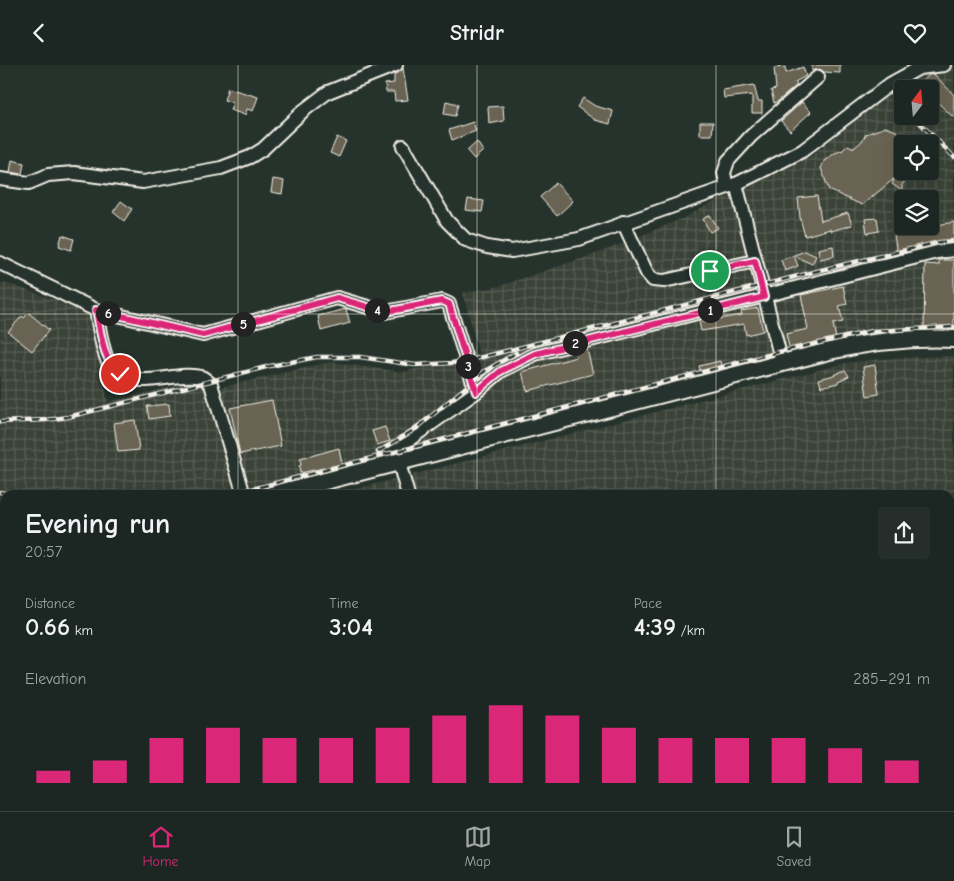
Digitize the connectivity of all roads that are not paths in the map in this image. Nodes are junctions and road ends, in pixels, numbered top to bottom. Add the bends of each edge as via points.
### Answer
1 (396, 65) edge
2 (944, 65) edge
3 (818, 77) dead end
4 (403, 146) dead end
5 (0, 179) edge
6 (731, 186) junction
7 (622, 222) junction
8 (954, 249) edge
9 (755, 261) junction
10 (0, 263) edge
11 (764, 297) junction
12 (96, 310) junction
13 (954, 339) edge
14 (782, 363) junction
15 (476, 392) junction
16 (399, 463) junction
17 (377, 468) junction
18 (243, 490) edge
19 (291, 490) edge
20 (407, 490) edge

1 - 5 street via 328,93 303,111 263,149 221,168 143,181 74,173 48,175 29,183
2 - 6 street via 919,68 890,84 802,151
3 - 6 street via 750,136 728,161 724,173
4 - 7 street via 447,221 466,240 512,251 579,239
6 - 7 street
6 - 9 street
7 - 9 street via 653,280 664,281
8 - 11 street
9 - 11 street
10 - 12 street
11 - 14 street
11 - 15 street via 535,354 501,371
12 - 15 street via 203,335 337,298 385,312 442,301 449,304
12 - 18 street via 106,357 120,374 138,380 203,377 211,384
13 - 14 main road via 858,345
14 - 16 main road
15 - 17 street via 390,453
16 - 17 main road
16 - 20 street
17 - 19 main road

